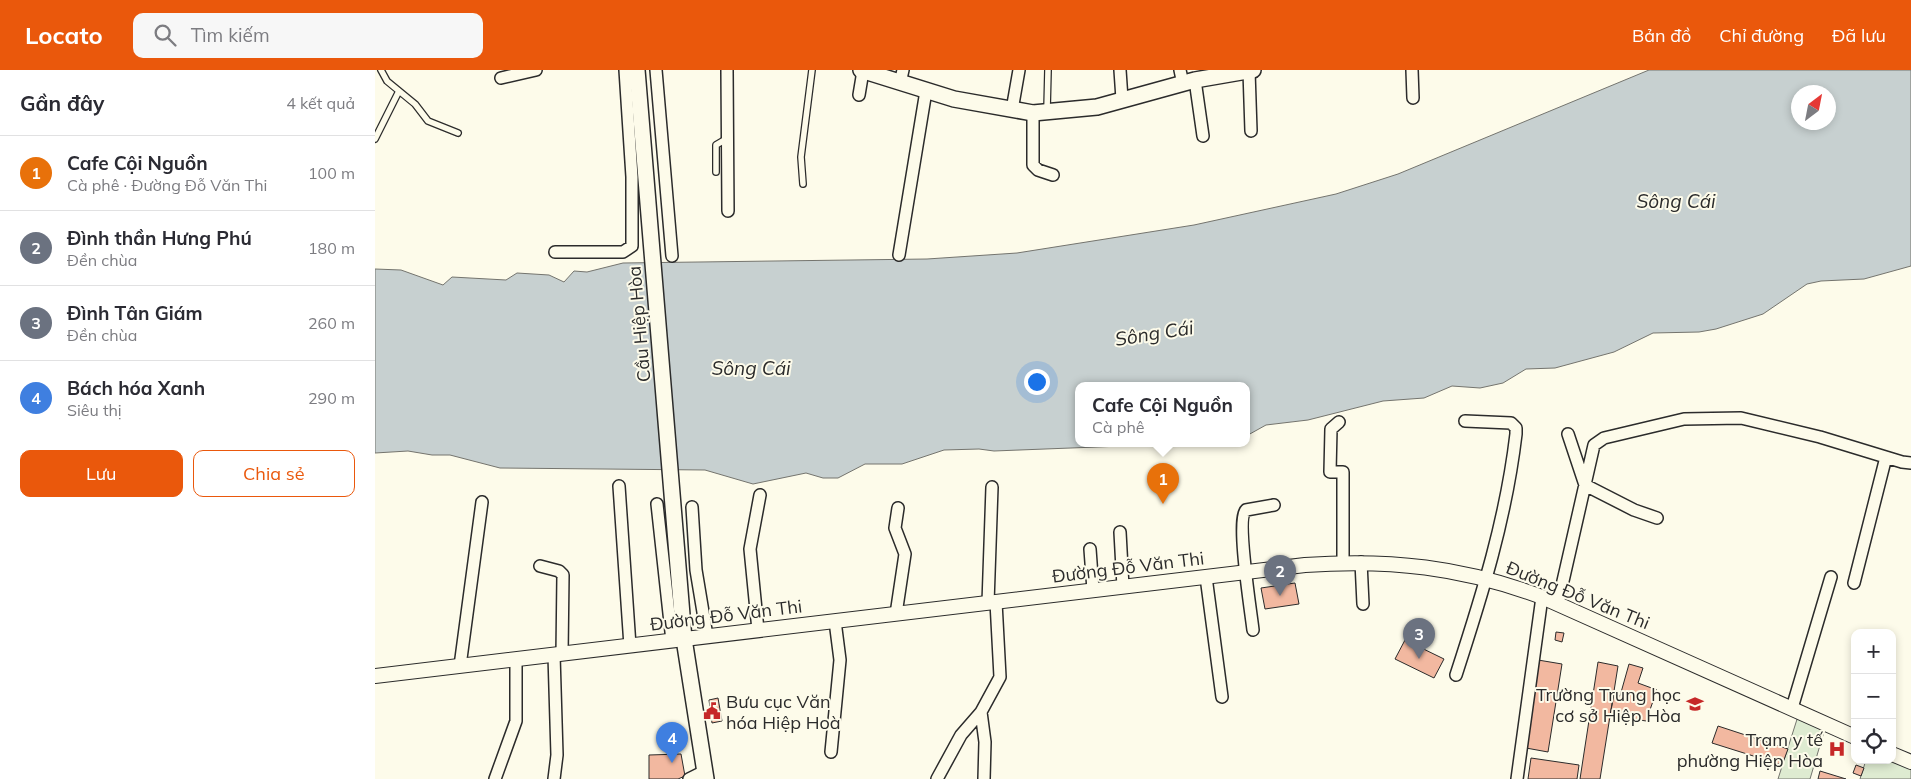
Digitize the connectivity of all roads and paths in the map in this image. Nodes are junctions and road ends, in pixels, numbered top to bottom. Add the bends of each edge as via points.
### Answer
1 (381, 70) edge
2 (536, 70) edge
3 (625, 70) edge
4 (637, 70) edge
5 (656, 70) edge
6 (727, 70) edge
7 (812, 70) edge
8 (862, 70) edge
9 (1019, 70) edge
10 (1048, 70) edge
11 (1120, 70) edge
12 (1251, 70) edge
13 (1412, 70) edge
14 (901, 76) edge
15 (501, 78) dead end
16 (1186, 78) edge
17 (399, 91) junction
18 (926, 91) junction
19 (859, 95) dead end
20 (1413, 98) dead end
21 (1122, 100) junction
22 (1013, 110) junction
23 (1040, 113) junction
24 (1251, 131) dead end
25 (458, 133) dead end
26 (1203, 136) dead end
27 (728, 138) junction
28 (375, 139) edge
29 (716, 172) dead end
30 (1053, 175) dead end
31 (803, 184) dead end
32 (728, 211) dead end
33 (555, 252) dead end
34 (899, 255) dead end
35 (672, 256) dead end
36 (1465, 421) dead end
37 (1339, 422) dead end
38 (1568, 434) dead end
39 (1886, 457) junction
40 (1911, 463) edge
41 (1585, 485) junction
42 (619, 486) dead end
43 (992, 487) dead end
44 (760, 495) dead end
45 (482, 502) dead end
46 (657, 504) dead end
47 (1274, 505) dead end
48 (692, 507) dead end
49 (898, 508) dead end
50 (1657, 518) dead end
51 (1120, 532) dead end
52 (1090, 549) dead end
53 (1343, 562) junction
54 (1361, 562) junction
55 (540, 566) dead end
56 (1246, 572) junction
57 (1206, 577) junction
58 (1831, 577) dead end
59 (1488, 579) junction
60 (1854, 583) dead end
61 (1123, 587) junction
62 (1093, 590) junction
63 (1542, 597) junction
64 (992, 602) junction
65 (1558, 603) junction
66 (1363, 604) dead end
67 (896, 614) junction
68 (835, 621) junction
69 (758, 630) junction
70 (1253, 630) dead end
71 (707, 636) junction
72 (678, 640) junction
73 (629, 646) junction
74 (558, 654) junction
75 (516, 659) junction
76 (460, 666) junction
77 (1456, 675) dead end
78 (375, 676) edge
79 (1222, 697) dead end
80 (1792, 708) junction
81 (981, 712) junction
82 (1851, 735) edge
83 (831, 752) dead end
84 (1896, 756) edge
85 (1911, 762) edge
86 (705, 775) edge
87 (495, 779) edge
88 (554, 779) edge
89 (689, 779) edge
90 (937, 779) edge
91 (985, 779) edge
92 (1517, 779) edge

1 - 17 lane via 387,81
2 - 15 street
3 - 33 street via 632,177 631,246 623,252
4 - 72 main road, Cầu Hiệp Hòa via 678,576
5 - 35 street
6 - 27 street
7 - 31 lane via 801,157
8 - 14 main road
8 - 19 street
9 - 22 street
10 - 23 lane
11 - 21 street
12 - 16 main road
12 - 24 street
13 - 20 street
14 - 18 main road
16 - 21 main road
16 - 26 street
17 - 25 lane via 428,121
17 - 28 lane
18 - 22 main road
18 - 34 street
21 - 23 main road via 1084,109
22 - 23 main road
23 - 30 street via 1033,164 1038,170
27 - 29 lane via 716,145
27 - 32 street
36 - 59 street via 1505,421 1516,428 1500,532
37 - 53 street via 1329,433 1329,452 1330,472 1343,472
38 - 41 street
39 - 40 street
39 - 41 street via 1741,418 1683,419 1604,438 1594,445
39 - 60 street
41 - 50 street
41 - 65 street
42 - 73 street
43 - 64 street
44 - 69 street via 750,549
45 - 76 street
46 - 72 street
47 - 56 street via 1246,510 1241,516
48 - 71 street
49 - 67 street via 895,528 905,554
51 - 61 street
52 - 62 street
53 - 54 street, Đường Đỗ Văn Thi
53 - 56 street, Đường Đỗ Văn Thi
54 - 59 street, Đường Đỗ Văn Thi via 1433,567
54 - 66 street
55 - 74 street via 563,575
56 - 57 street, Đường Đỗ Văn Thi
56 - 70 street
57 - 61 street, Đường Đỗ Văn Thi
57 - 79 street
58 - 80 street
59 - 63 street, Đường Đỗ Văn Thi
59 - 77 street
61 - 62 street, Đường Đỗ Văn Thi
62 - 64 street, Đường Đỗ Văn Thi
63 - 65 street, Đường Đỗ Văn Thi
63 - 92 street
64 - 67 street, Đường Đỗ Văn Thi
64 - 81 street via 1001,672
65 - 80 street, Đường Đỗ Văn Thi
67 - 68 street, Đường Đỗ Văn Thi
68 - 69 street, Đường Đỗ Văn Thi
68 - 83 street via 840,660
69 - 71 street, Đường Đỗ Văn Thi
71 - 72 street, Đường Đỗ Văn Thi
72 - 73 street, Đường Đỗ Văn Thi
72 - 86 main road, Cầu Hiệp Hòa
73 - 74 street, Đường Đỗ Văn Thi
74 - 75 street, Đường Đỗ Văn Thi
74 - 88 street
75 - 76 street, Đường Đỗ Văn Thi
75 - 87 street via 516,721
76 - 78 street, Đường Đỗ Văn Thi
80 - 82 street, Đường Đỗ Văn Thi
81 - 90 street via 961,735
81 - 91 street
84 - 85 street
86 - 89 street

